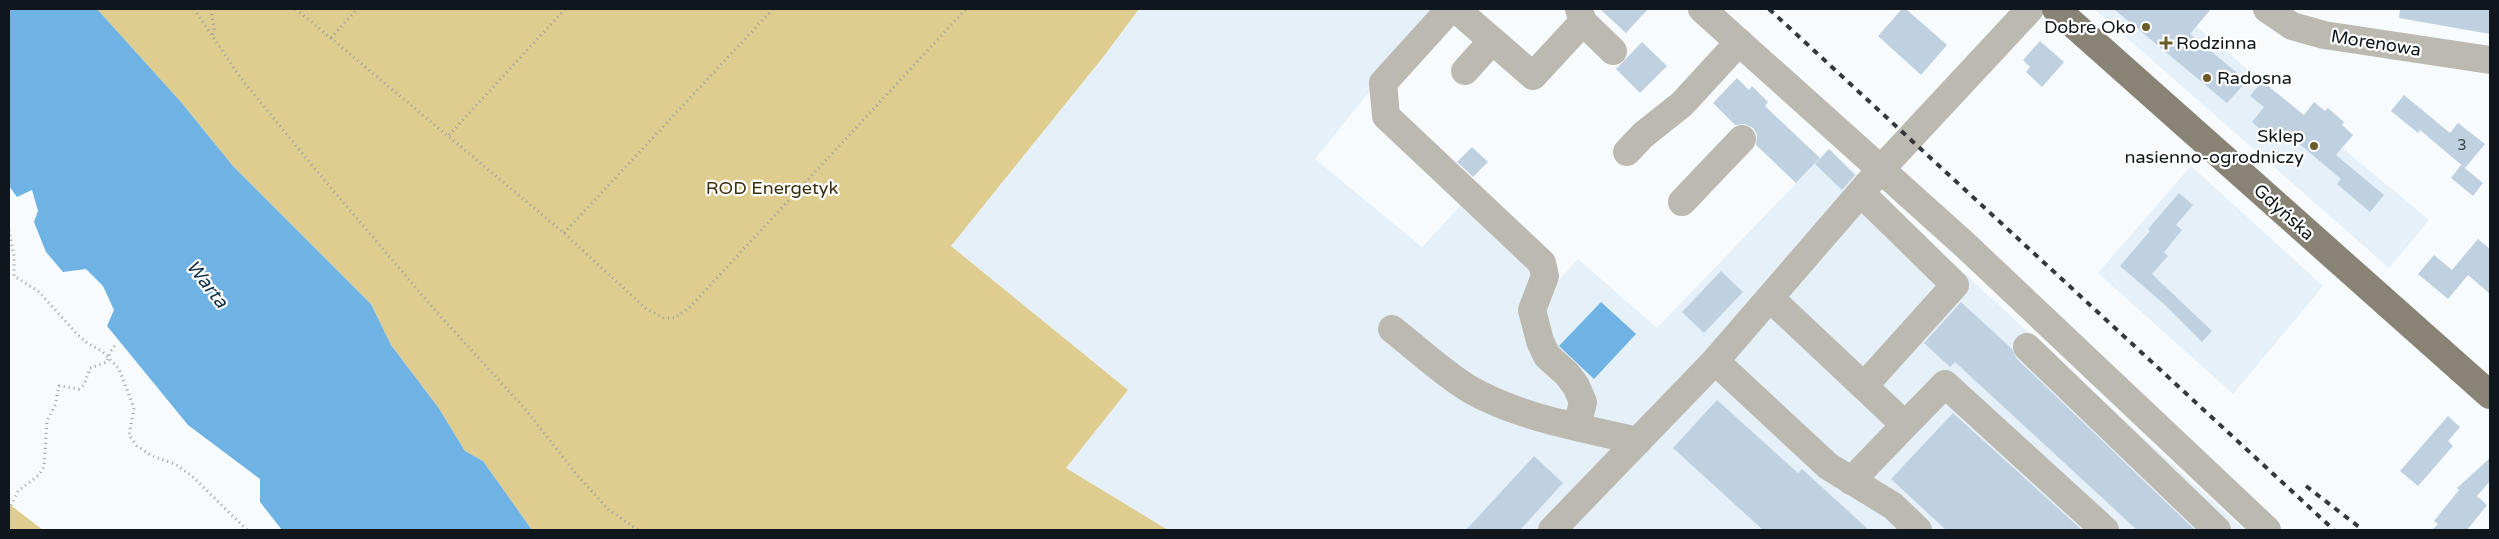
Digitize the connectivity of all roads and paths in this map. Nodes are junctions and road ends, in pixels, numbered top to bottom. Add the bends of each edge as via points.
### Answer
1 (194, 9) edge
2 (211, 9) edge
3 (296, 9) edge
4 (357, 9) edge
5 (565, 9) edge
6 (773, 9) edge
7 (966, 9) edge
8 (1450, 9) edge
9 (1456, 9) edge
10 (1702, 9) edge
11 (2030, 9) edge
12 (2056, 9) edge
13 (2267, 9) edge
14 (1581, 16) edge
15 (331, 38) junction
16 (212, 39) junction
17 (1492, 41) junction
18 (1739, 42) junction
19 (1613, 51) dead end
20 (2490, 60) edge
21 (1465, 71) dead end
22 (449, 135) junction
23 (1742, 139) dead end
24 (1627, 152) dead end
25 (1881, 169) junction
26 (1861, 193) junction
27 (1682, 202) dead end
28 (9, 230) edge
29 (564, 234) junction
30 (1770, 298) junction
31 (1392, 329) dead end
32 (117, 343) dead end
33 (2027, 347) dead end
34 (110, 358) junction
35 (1715, 362) junction
36 (1864, 386) junction
37 (2490, 395) edge
38 (1906, 425) junction
39 (1577, 427) junction
40 (1638, 441) junction
41 (1851, 480) junction
42 (9, 510) edge
43 (247, 530) edge
44 (638, 530) edge
45 (1552, 530) edge
46 (1918, 530) edge
47 (2105, 530) edge
48 (2218, 530) edge
49 (2267, 530) edge

1 - 16 path
2 - 16 path
3 - 15 path
4 - 15 path
5 - 22 path
6 - 29 path
7 - 29 path via 689,308 675,318 664,318 645,308
8 - 39 street via 1383,84 1386,116 1542,264 1545,276 1532,310 1547,356 1567,374 1583,402
9 - 17 street
10 - 18 street
11 - 25 street
12 - 37 main road, Gdyńska
13 - 20 street, Morenowa via 2292,26 2324,35
14 - 17 street via 1533,76
14 - 19 street
15 - 22 path
16 - 44 path via 303,156 433,308 526,410 577,475 609,510
17 - 21 street
18 - 24 street via 1682,104
18 - 25 street
22 - 29 path
23 - 27 street
25 - 26 street
25 - 49 street
26 - 30 street
26 - 36 street via 1955,285
28 - 34 path via 14,276 38,291 78,334
30 - 35 street
30 - 36 street
31 - 39 street via 1469,389 1502,405
32 - 34 path via 110,352
33 - 48 street
34 - 42 path via 102,366 90,368 84,385 79,389 59,386 47,421 44,467 18,491
34 - 43 path via 122,374 134,408 129,427 133,442 152,456 175,464 192,476
35 - 40 street
35 - 41 street via 1828,466
36 - 38 street
38 - 41 street
38 - 47 street via 1945,384
39 - 40 street
40 - 45 street
41 - 46 street via 1893,506

